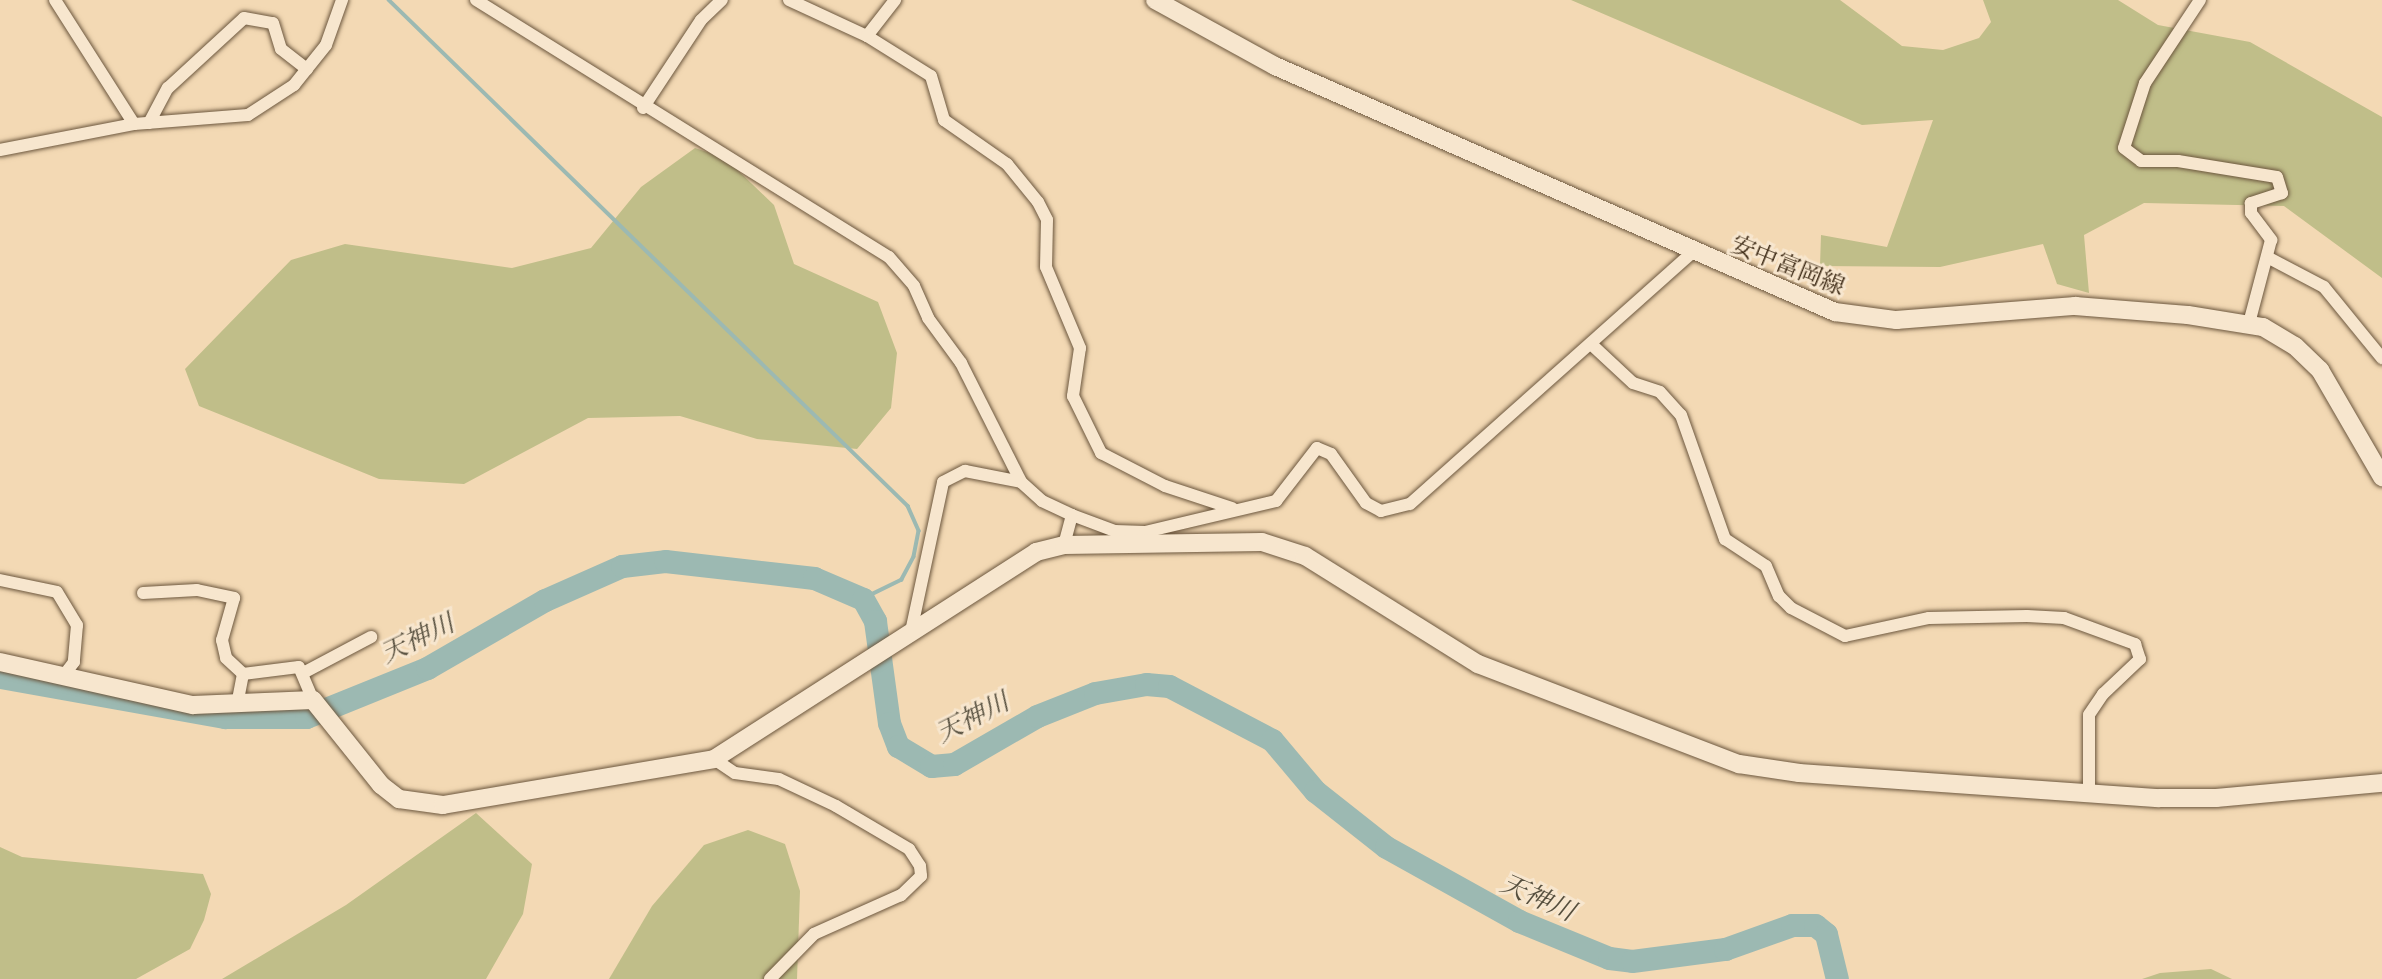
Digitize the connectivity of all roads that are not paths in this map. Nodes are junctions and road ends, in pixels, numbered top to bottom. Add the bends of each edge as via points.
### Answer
1 (54, 0) edge
2 (342, 0) edge
3 (476, 0) edge
4 (722, 0) edge
5 (789, 0) edge
6 (895, 0) edge
7 (1155, 0) edge
8 (2200, 0) edge
9 (867, 37) junction
10 (307, 68) junction
11 (643, 108) junction
12 (149, 123) junction
13 (134, 124) junction
14 (0, 150) edge
15 (1692, 253) junction
16 (2269, 258) junction
17 (2249, 323) junction
18 (1591, 344) junction
19 (2382, 358) edge
20 (2382, 477) edge
21 (1021, 482) junction
22 (1236, 510) junction
23 (1072, 515) junction
24 (1064, 545) junction
25 (0, 580) edge
26 (143, 593) dead end
27 (912, 627) junction
28 (372, 638) dead end
29 (0, 662) edge
30 (305, 672) junction
31 (243, 674) junction
32 (62, 678) junction
33 (315, 701) junction
34 (237, 704) junction
35 (714, 759) junction
36 (2382, 783) edge
37 (2089, 793) junction
38 (771, 979) edge

1 - 13 street
2 - 10 street via 326,45
3 - 11 street
4 - 11 street via 701,20
5 - 9 street
6 - 9 street
7 - 15 street, 安中富岡線 via 1275,66
8 - 16 street via 2145,83 2124,148 2141,161 2178,161 2277,177 2281,193 2251,203 2252,213 2272,240
9 - 22 street via 930,76 944,120 1007,164 1038,202 1047,220 1046,267 1080,348 1073,396 1101,453 1165,486
10 - 12 street via 278,99 248,115
10 - 12 street via 281,49 273,23 244,18 168,88
11 - 21 street via 888,257 914,286 929,318 961,363
12 - 13 street
13 - 14 street
15 - 17 street, 安中富岡線 via 1819,307 1872,320 2075,306
15 - 18 street
16 - 17 street
16 - 19 street via 2324,287
17 - 20 street, 安中富岡線 via 2274,332 2319,370
18 - 22 street via 1409,504 1381,511 1366,503 1331,454 1317,448 1276,500
18 - 37 street via 1633,383 1660,392 1681,415 1725,539 1766,566 1779,596 1791,608 1845,636 1929,618 2028,616 2064,618 2135,644 2140,659 2103,694 2089,715
21 - 23 street via 1042,501
21 - 27 street via 965,471 943,482
22 - 23 street via 1218,510 1181,526 1144,532 1115,531
23 - 24 street
24 - 27 street via 1016,560
24 - 37 street via 1281,545 1478,664 1739,764 1799,773
25 - 32 street via 57,592 77,625 74,662
26 - 31 street via 231,595 222,640 226,658
27 - 35 street
28 - 30 street
29 - 32 street
30 - 31 street via 292,667
30 - 33 street
31 - 34 street
32 - 34 street via 157,701
33 - 34 street
33 - 35 street via 381,785 399,799 419,803 443,805
35 - 38 street via 735,773 779,779 836,806 909,849 920,866 921,876 901,895 814,934
36 - 37 street via 2216,798

